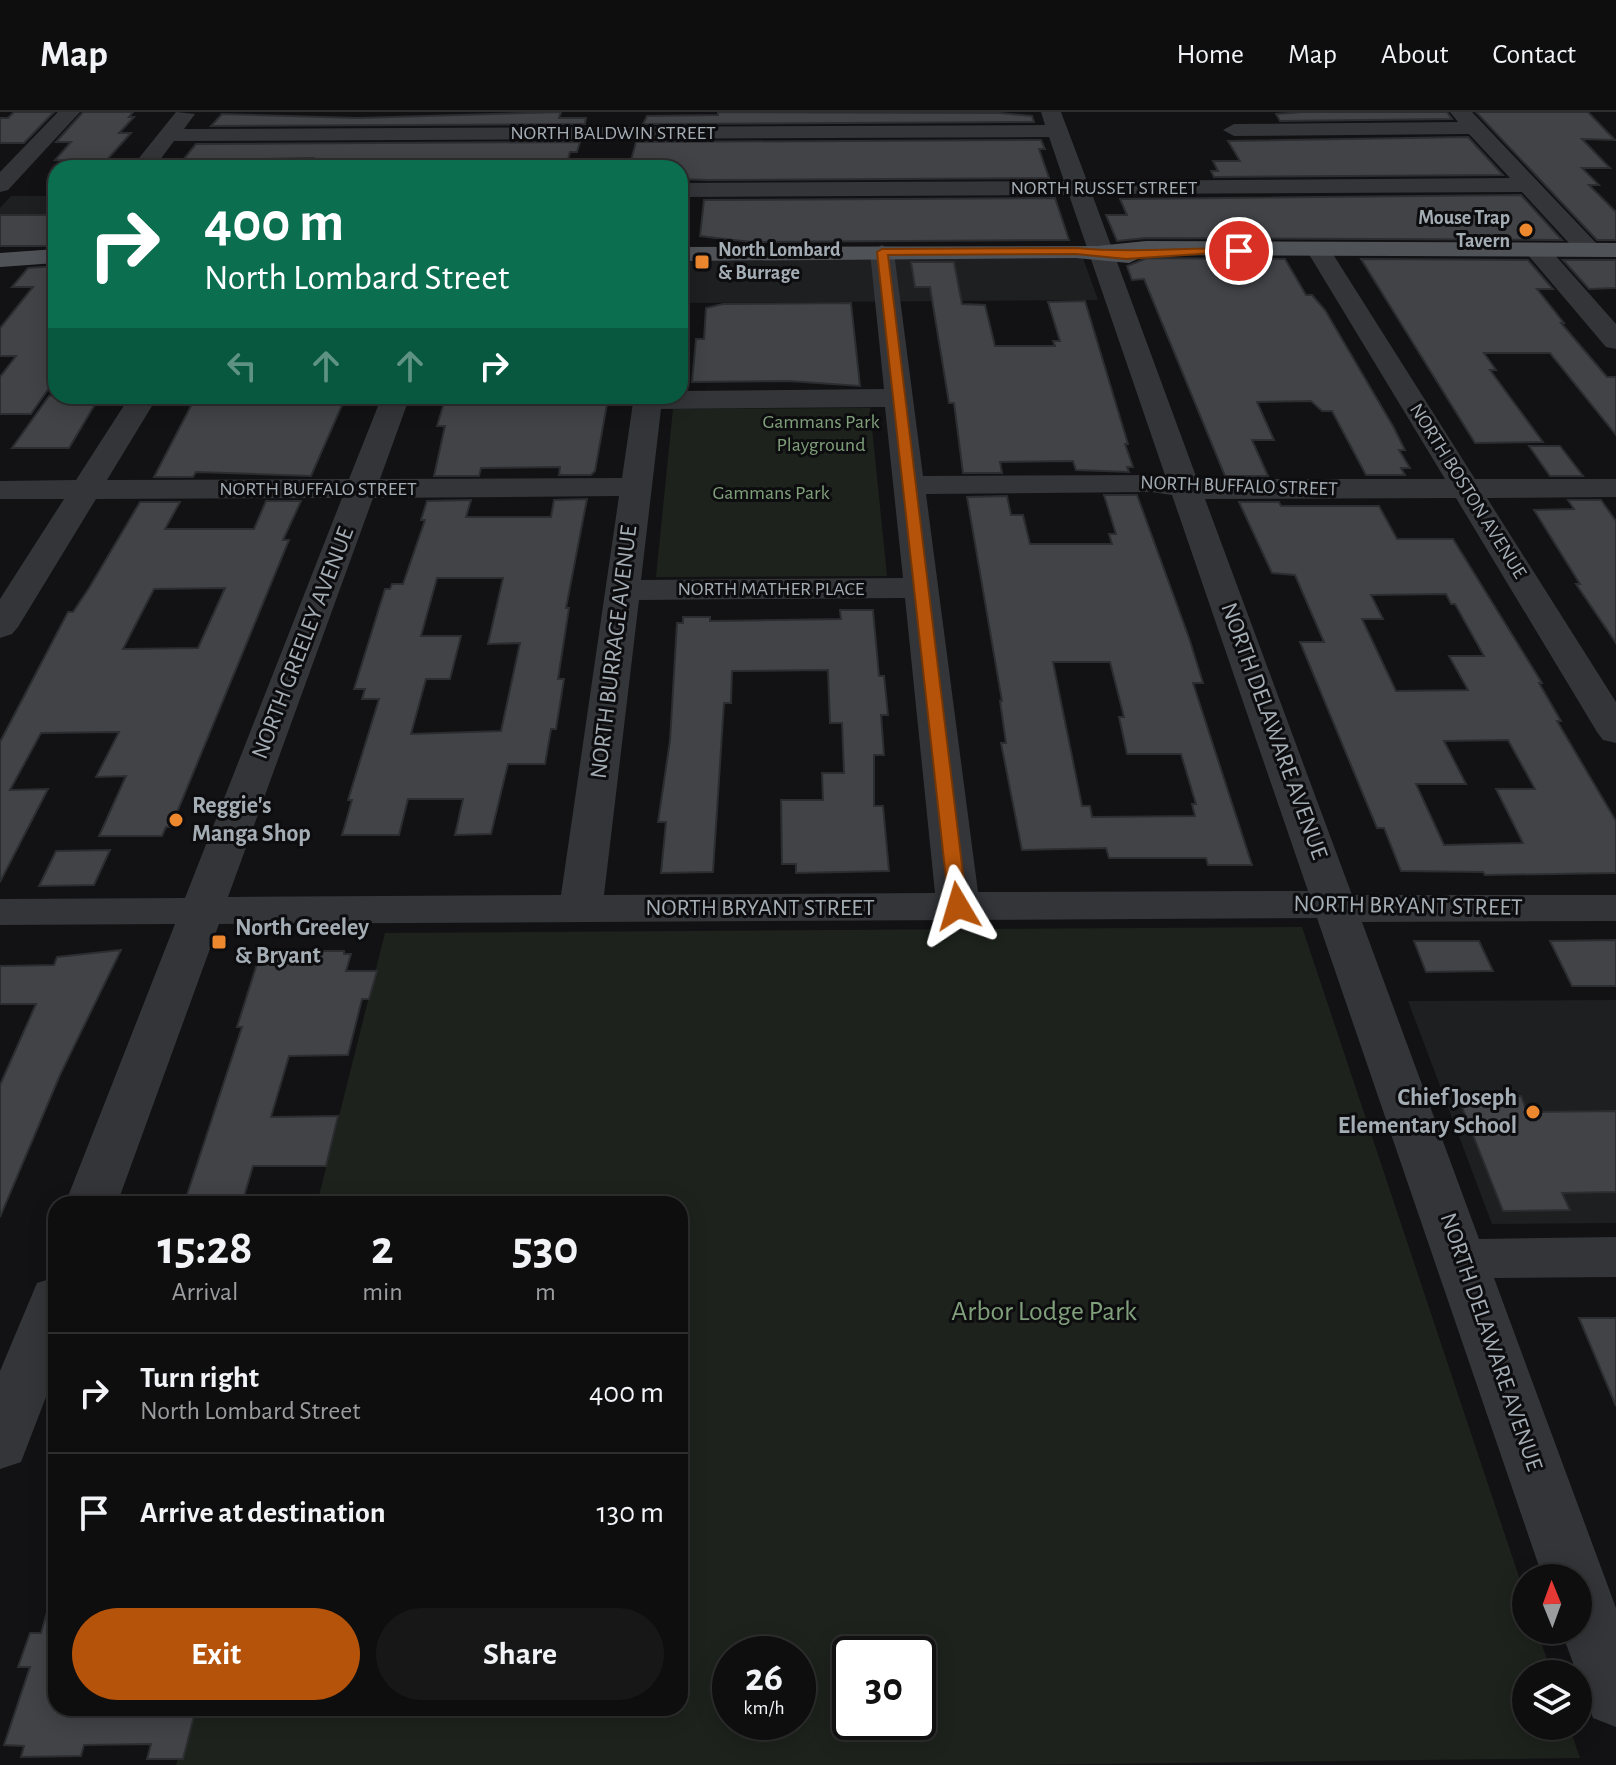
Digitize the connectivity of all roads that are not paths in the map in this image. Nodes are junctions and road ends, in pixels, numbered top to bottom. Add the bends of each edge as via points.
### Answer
1 (70, 112) edge
2 (186, 112) edge
3 (1468, 120) edge
4 (1054, 121) edge
5 (1234, 130) dead end
6 (609, 133) edge
7 (168, 135) junction
8 (148, 160) edge
9 (45, 172) dead end
10 (4, 176) edge
11 (1529, 185) junction
12 (1079, 188) junction
13 (688, 190) edge
14 (1537, 250) junction
15 (1589, 250) junction
16 (1616, 250) edge
17 (1319, 251) junction
18 (882, 252) junction
19 (1101, 252) junction
20 (688, 254) edge
21 (48, 256) edge
22 (2, 260) edge
23 (1616, 341) edge
24 (688, 398) edge
25 (900, 398) junction
26 (139, 404) edge
27 (393, 404) edge
28 (647, 404) edge
29 (910, 485) junction
30 (636, 487) junction
31 (1187, 487) junction
32 (1616, 488) edge
33 (86, 489) junction
34 (361, 489) junction
35 (1467, 489) junction
36 (0, 490) edge
37 (921, 588) junction
38 (621, 590) junction
39 (0, 627) edge
40 (1616, 732) edge
41 (958, 906) junction
42 (1336, 906) junction
43 (1616, 908) edge
44 (581, 909) junction
45 (201, 911) junction
46 (0, 912) edge
47 (94, 1196) edge
48 (1456, 1244) junction
49 (1616, 1257) edge
50 (48, 1318) edge
51 (0, 1445) edge
52 (1569, 1564) edge
53 (1592, 1629) edge
54 (1616, 1697) edge

1 - 10 street
2 - 7 street
3 - 5 street
3 - 11 street
4 - 6 street, NORTH BALDWIN STREET
4 - 12 street, NORTH DELAWARE AVENUE
6 - 7 street, NORTH BALDWIN STREET
7 - 8 street
9 - 10 street
11 - 12 street, NORTH RUSSET STREET
11 - 15 street
12 - 13 street, NORTH RUSSET STREET
12 - 19 street, NORTH DELAWARE AVENUE
14 - 15 main road
14 - 17 main road
14 - 23 street
15 - 16 main road
17 - 19 main road via 1161,251 1137,256
17 - 35 street, NORTH BOSTON AVENUE
18 - 19 main road
18 - 20 main road
18 - 25 street
19 - 31 street, NORTH DELAWARE AVENUE
21 - 22 main road
24 - 25 street
25 - 29 street
26 - 33 street
27 - 34 street, NORTH GREELEY AVENUE
28 - 30 street, NORTH BURRAGE AVENUE
29 - 31 street, NORTH BUFFALO STREET
29 - 37 street
30 - 34 street, NORTH BUFFALO STREET
30 - 38 street, NORTH BURRAGE AVENUE
31 - 35 street, NORTH BUFFALO STREET
31 - 42 street, NORTH DELAWARE AVENUE
32 - 35 street, NORTH BUFFALO STREET
33 - 34 street, NORTH BUFFALO STREET
33 - 36 street, NORTH BUFFALO STREET
33 - 39 street
34 - 45 street, NORTH GREELEY AVENUE
35 - 40 street, NORTH BOSTON AVENUE
37 - 38 street, NORTH MATHER PLACE
37 - 41 street
38 - 44 street, NORTH BURRAGE AVENUE
41 - 42 street, NORTH BRYANT STREET
41 - 44 street, NORTH BRYANT STREET
42 - 43 street, NORTH BRYANT STREET
42 - 48 street, NORTH DELAWARE AVENUE
44 - 45 street, NORTH BRYANT STREET
45 - 46 street, NORTH BRYANT STREET
45 - 47 street, NORTH GREELEY AVENUE
48 - 49 street
48 - 52 street, NORTH DELAWARE AVENUE
50 - 51 street
53 - 54 street

